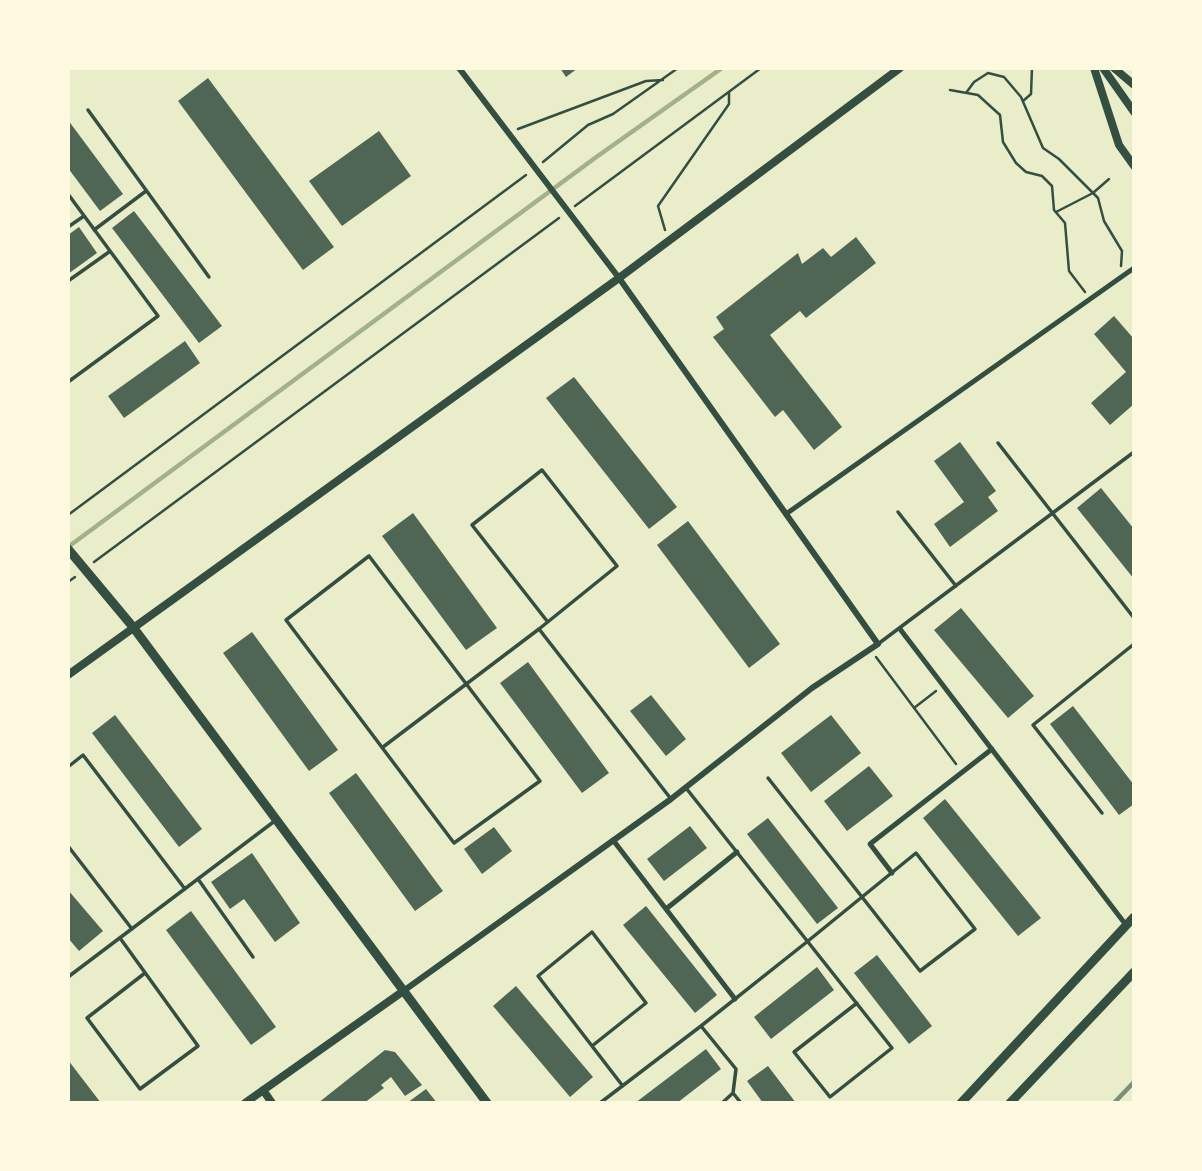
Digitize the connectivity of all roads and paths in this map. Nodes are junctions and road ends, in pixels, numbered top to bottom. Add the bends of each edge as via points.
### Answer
1 (459, 68) edge
2 (678, 68) edge
3 (761, 68) edge
4 (900, 68) edge
5 (1032, 68) edge
6 (1094, 68) edge
7 (1103, 68) edge
8 (1114, 68) edge
9 (663, 80) junction
10 (1134, 85) edge
11 (950, 90) dead end
12 (729, 92) junction
13 (966, 93) junction
14 (1023, 101) junction
15 (88, 110) dead end
16 (1134, 112) edge
17 (508, 132) junction
18 (1134, 166) edge
19 (1109, 179) dead end
20 (147, 191) junction
21 (1093, 193) junction
22 (68, 194) edge
23 (1056, 212) junction
24 (84, 216) junction
25 (68, 227) edge
26 (94, 230) junction
27 (668, 242) junction
28 (110, 251) junction
29 (1121, 266) dead end
30 (1134, 268) edge
31 (209, 277) dead end
32 (619, 278) junction
33 (68, 281) edge
34 (1087, 294) dead end
35 (68, 382) edge
36 (998, 443) dead end
37 (1134, 452) edge
38 (898, 512) dead end
39 (1052, 513) junction
40 (786, 514) junction
41 (68, 515) edge
42 (68, 549) edge
43 (88, 567) dead end
44 (78, 575) dead end
45 (68, 582) edge
46 (956, 586) junction
47 (1134, 618) edge
48 (547, 621) junction
49 (133, 628) junction
50 (539, 629) junction
51 (900, 629) junction
52 (878, 644) junction
53 (1134, 644) edge
54 (870, 649) junction
55 (68, 675) edge
56 (466, 684) junction
57 (943, 686) junction
58 (914, 708) junction
59 (383, 747) junction
60 (992, 750) junction
61 (68, 767) edge
62 (962, 772) junction
63 (768, 778) dead end
64 (686, 788) junction
65 (671, 799) junction
66 (1102, 813) dead end
67 (276, 820) junction
68 (613, 840) junction
69 (68, 846) edge
70 (737, 852) junction
71 (892, 873) junction
72 (198, 879) junction
73 (185, 889) junction
74 (862, 897) junction
75 (666, 909) junction
76 (1134, 917) edge
77 (1126, 925) junction
78 (132, 929) junction
79 (120, 938) junction
80 (808, 941) junction
81 (253, 957) dead end
82 (1134, 972) edge
83 (145, 973) junction
84 (68, 977) edge
85 (402, 992) junction
86 (735, 999) junction
87 (857, 1003) junction
88 (701, 1026) junction
89 (592, 1046) junction
90 (622, 1085) junction
91 (263, 1090) junction
92 (733, 1093) junction
93 (245, 1103) edge
94 (272, 1103) edge
95 (487, 1103) edge
96 (600, 1103) edge
97 (722, 1103) edge
98 (741, 1103) edge
99 (961, 1103) edge
100 (1010, 1103) edge

1 - 17 street
2 - 9 path
3 - 12 path
4 - 27 street
5 - 14 path via 1031,94
6 - 18 street via 1119,145
7 - 16 street
8 - 10 street
9 - 17 path via 646,81
9 - 41 path via 588,125 493,202
11 - 13 path
12 - 27 path via 729,104 658,206
12 - 43 path
13 - 14 path via 989,73 1004,77
13 - 23 path via 978,95 1000,115 1003,142 1026,172 1042,176 1052,186
14 - 21 path via 1043,148
15 - 20 lane
17 - 32 street
19 - 21 path
20 - 26 lane
20 - 31 lane
21 - 23 path
21 - 29 path via 1122,251
22 - 24 lane
23 - 34 path via 1065,223 1069,271
24 - 25 lane
24 - 26 lane
26 - 28 lane
27 - 32 street
28 - 33 lane
28 - 35 lane via 158,316
30 - 40 street
32 - 40 street
32 - 49 street
36 - 39 lane
37 - 39 lane
38 - 46 lane
39 - 46 lane
39 - 47 lane
40 - 52 street
42 - 49 main road
44 - 45 path
46 - 51 lane
48 - 48 lane via 617,566 542,470 472,525
48 - 50 lane
49 - 55 street
49 - 67 main road
50 - 56 lane
50 - 65 lane
51 - 52 lane
51 - 57 street
52 - 54 street
53 - 66 lane via 1032,725
54 - 58 path
54 - 64 street via 812,688
56 - 59 lane
56 - 59 lane via 540,781 454,843
56 - 59 lane via 369,556 286,620
57 - 58 path
57 - 60 street
58 - 62 path
60 - 62 street
60 - 77 street
61 - 73 lane via 83,755
62 - 71 street via 870,844
63 - 74 lane
64 - 65 street
64 - 70 lane
65 - 68 street
67 - 72 lane
67 - 85 main road
68 - 75 street
68 - 85 street
69 - 78 lane
70 - 75 street
70 - 80 lane
71 - 74 lane
71 - 74 lane via 916,853 975,929 920,971
72 - 73 lane
72 - 81 lane
73 - 78 lane
74 - 80 lane
75 - 86 street
76 - 77 main road
77 - 99 main road
78 - 79 lane
79 - 83 lane
79 - 84 lane
80 - 86 lane
80 - 87 lane
82 - 100 main road
83 - 83 lane via 198,1046 140,1089 88,1018
85 - 91 street
85 - 95 main road
86 - 88 lane
87 - 87 lane via 892,1048 830,1097 794,1052
88 - 90 lane
88 - 92 lane via 736,1069
89 - 89 lane via 538,976 592,932 646,1003
89 - 90 lane
90 - 96 lane
91 - 93 street
91 - 94 street
92 - 97 lane
92 - 98 lane

